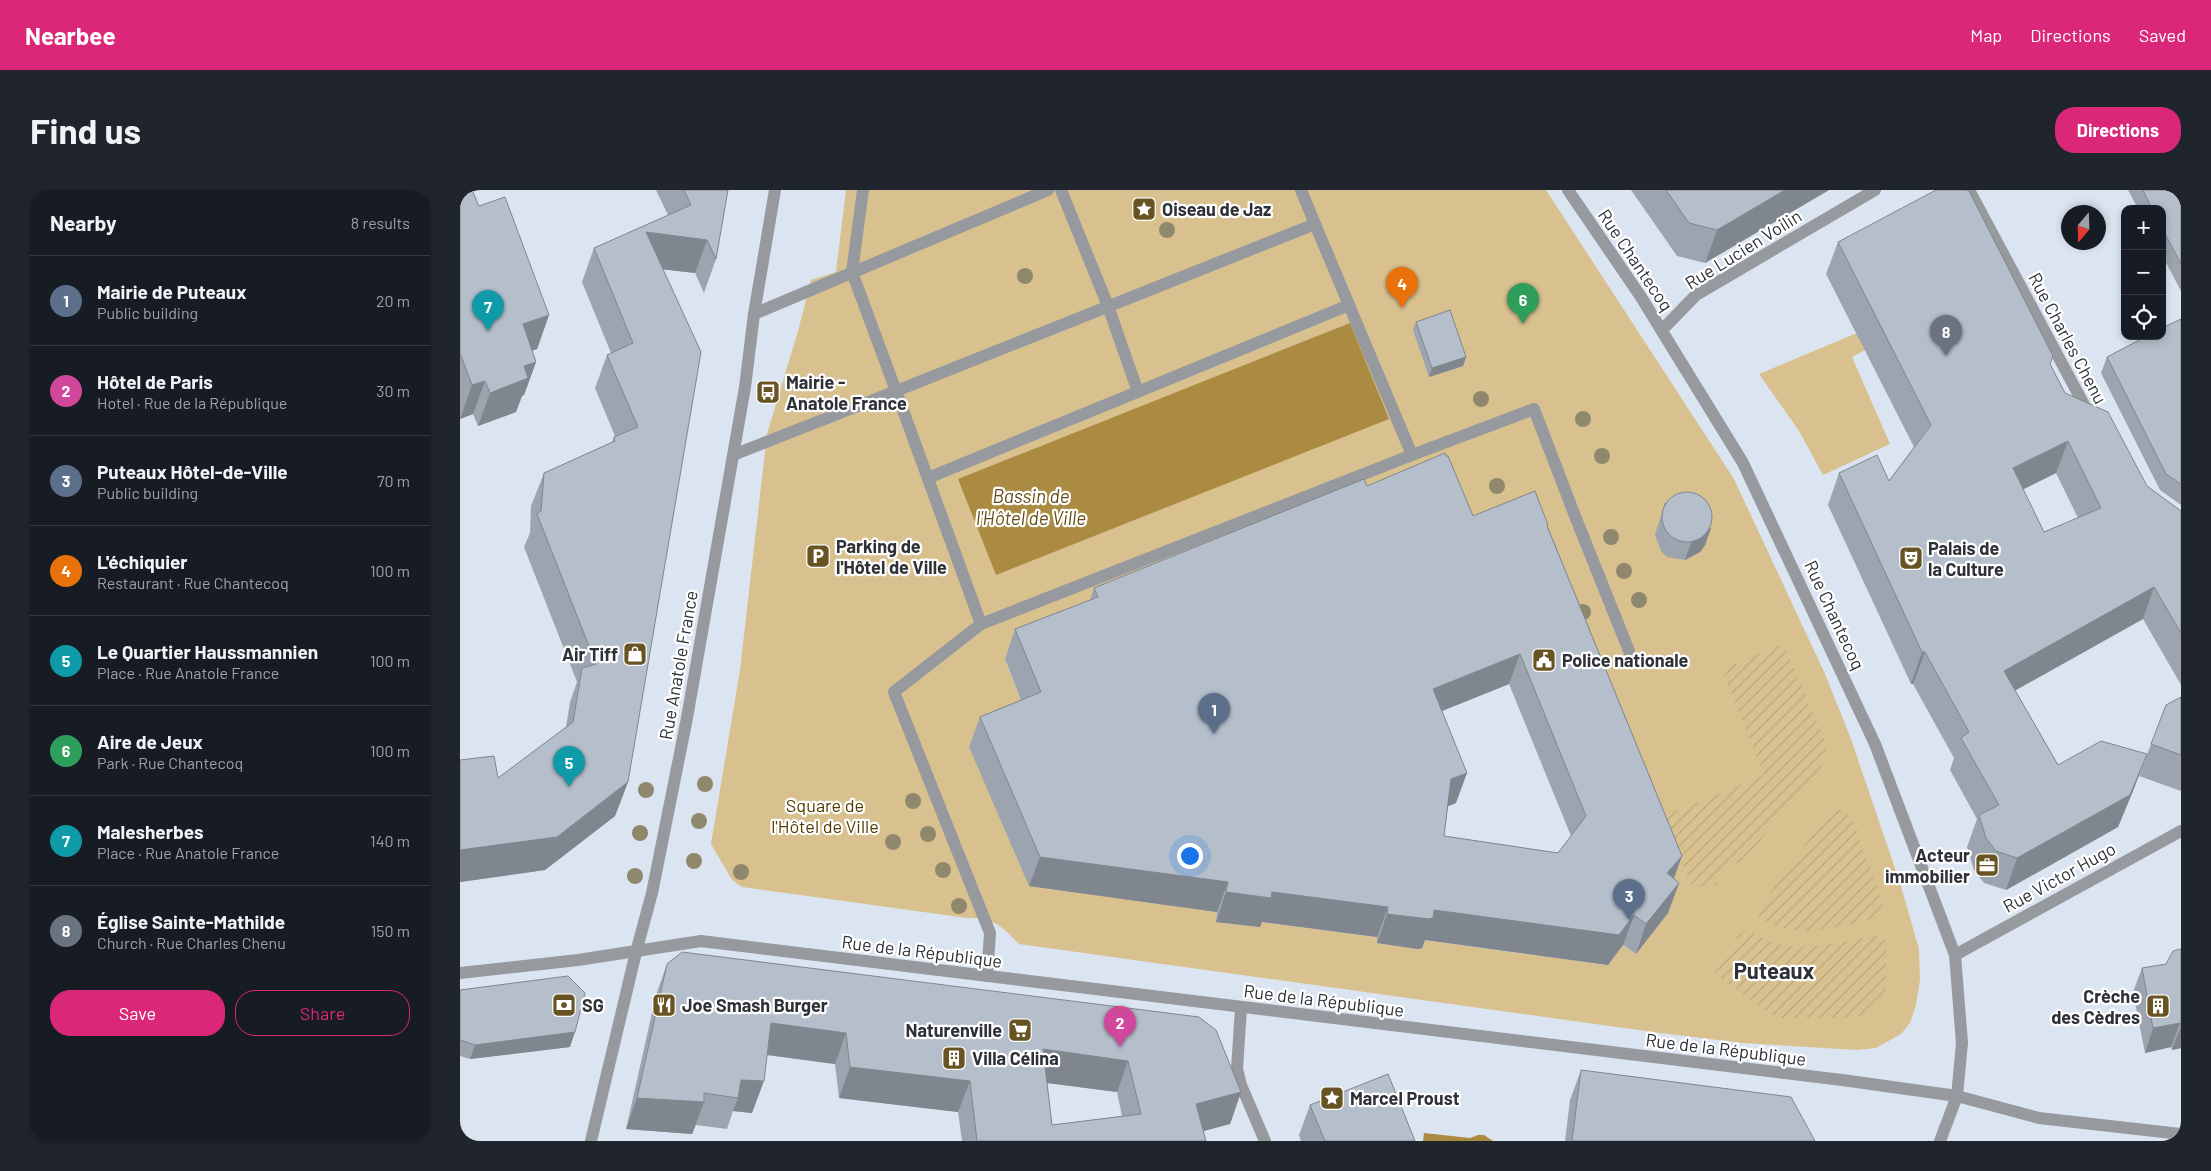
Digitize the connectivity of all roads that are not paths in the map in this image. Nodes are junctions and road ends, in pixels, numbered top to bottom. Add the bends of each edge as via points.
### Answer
1 (775, 190) edge
2 (863, 190) edge
3 (1048, 190) edge
4 (1061, 190) edge
5 (1301, 190) edge
6 (1568, 190) edge
7 (1874, 190) edge
8 (1969, 190) edge
9 (1315, 224) junction
10 (852, 272) junction
11 (1108, 306) junction
12 (1348, 306) junction
13 (754, 314) junction
14 (1662, 330) junction
15 (896, 391) junction
16 (1138, 392) junction
17 (2096, 428) edge
18 (733, 455) junction
19 (1412, 455) junction
20 (928, 478) junction
21 (981, 624) junction
22 (1630, 650) dead end
23 (2181, 831) edge
24 (636, 952) junction
25 (1955, 955) junction
26 (460, 973) edge
27 (987, 976) junction
28 (1241, 1008) junction
29 (1957, 1096) junction
30 (2181, 1134) edge
31 (591, 1141) edge
32 (1265, 1141) edge
33 (1940, 1141) edge

1 - 13 street, Rue Anatole France
2 - 10 street
3 - 10 street
4 - 11 street
5 - 9 street
6 - 14 street, Rue Chantecoq
7 - 14 street, Rue Lucien Voilin via 1696,295
8 - 17 street, Rue Charles Chenu
9 - 11 street
9 - 12 street
10 - 13 street
10 - 15 street
11 - 15 street
11 - 16 street
12 - 16 street
12 - 19 street
13 - 18 street, Rue Anatole France
14 - 25 street, Rue Chantecoq via 1743,463 1862,713
15 - 18 street
15 - 20 street
16 - 20 street
18 - 24 street, Rue Anatole France via 687,718 652,893
19 - 21 street
19 - 22 street via 1534,409
20 - 21 street
21 - 27 street via 894,692 990,933
23 - 25 street, Rue Victor Hugo
24 - 26 street, Rue de la République
24 - 27 street, Rue de la République via 701,941
24 - 31 street, Rue Anatole France
25 - 29 street, Rue Chantecoq via 1962,1043
27 - 28 street, Rue de la République
28 - 29 street, Rue de la République
28 - 32 street via 1237,1069
29 - 30 street, Rue de la République via 2039,1118
29 - 33 street, Rue Chantecoq

